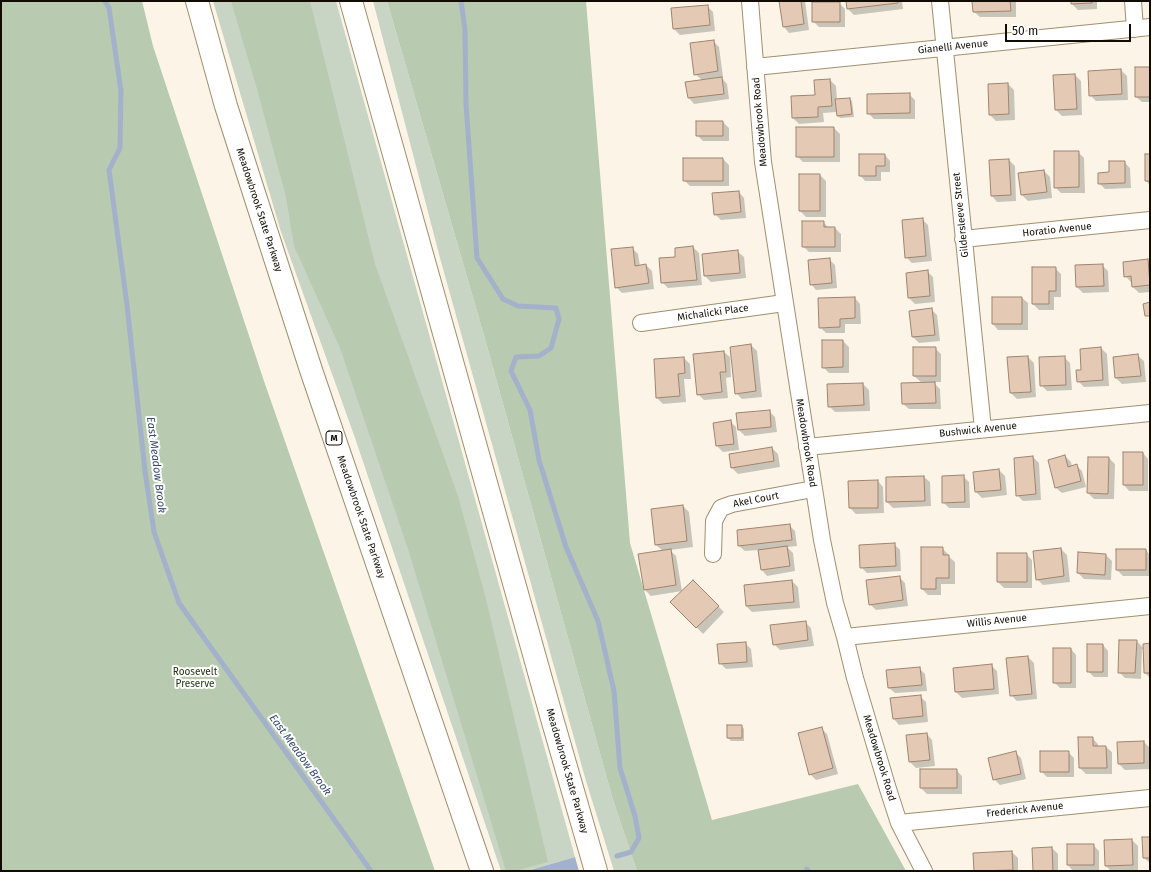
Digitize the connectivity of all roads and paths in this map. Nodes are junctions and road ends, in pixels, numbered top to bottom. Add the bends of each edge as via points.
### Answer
1 (197, 1) edge
2 (351, 1) edge
3 (750, 1) edge
4 (940, 1) edge
5 (1133, 1) edge
6 (1143, 28) edge
7 (945, 48) junction
8 (755, 67) junction
9 (1150, 220) edge
10 (963, 239) junction
11 (784, 303) junction
12 (641, 323) dead end
13 (1150, 413) edge
14 (983, 429) junction
15 (807, 447) junction
16 (813, 489) junction
17 (713, 554) dead end
18 (1150, 606) edge
19 (845, 636) junction
20 (1150, 798) edge
21 (899, 823) junction
22 (482, 871) edge
23 (596, 871) edge
24 (924, 871) edge

1 - 22 highway, Meadowbrook State Parkway / M via 226,106 311,370
2 - 23 highway, Meadowbrook State Parkway
3 - 8 street, Meadowbrook Road
4 - 7 street, Gildersleeve Street
5 - 6 street
6 - 7 street, Gianelli Avenue
7 - 8 street, Gianelli Avenue
7 - 10 street, Gildersleeve Street
8 - 11 street, Meadowbrook Road via 763,162
9 - 10 street, Horatio Avenue
10 - 14 street, Gildersleeve Street
11 - 12 street, Michalicki Place
11 - 15 street, Meadowbrook Road
13 - 14 street, Bushwick Avenue
14 - 15 street, Bushwick Avenue
15 - 16 street, Meadowbrook Road
16 - 17 street, Akel Court via 721,508 714,520
16 - 19 street, Meadowbrook Road via 834,596
18 - 19 street, Willis Avenue
19 - 21 street, Meadowbrook Road via 855,678
20 - 21 street, Frederick Avenue
21 - 24 street, Meadowbrook Road

